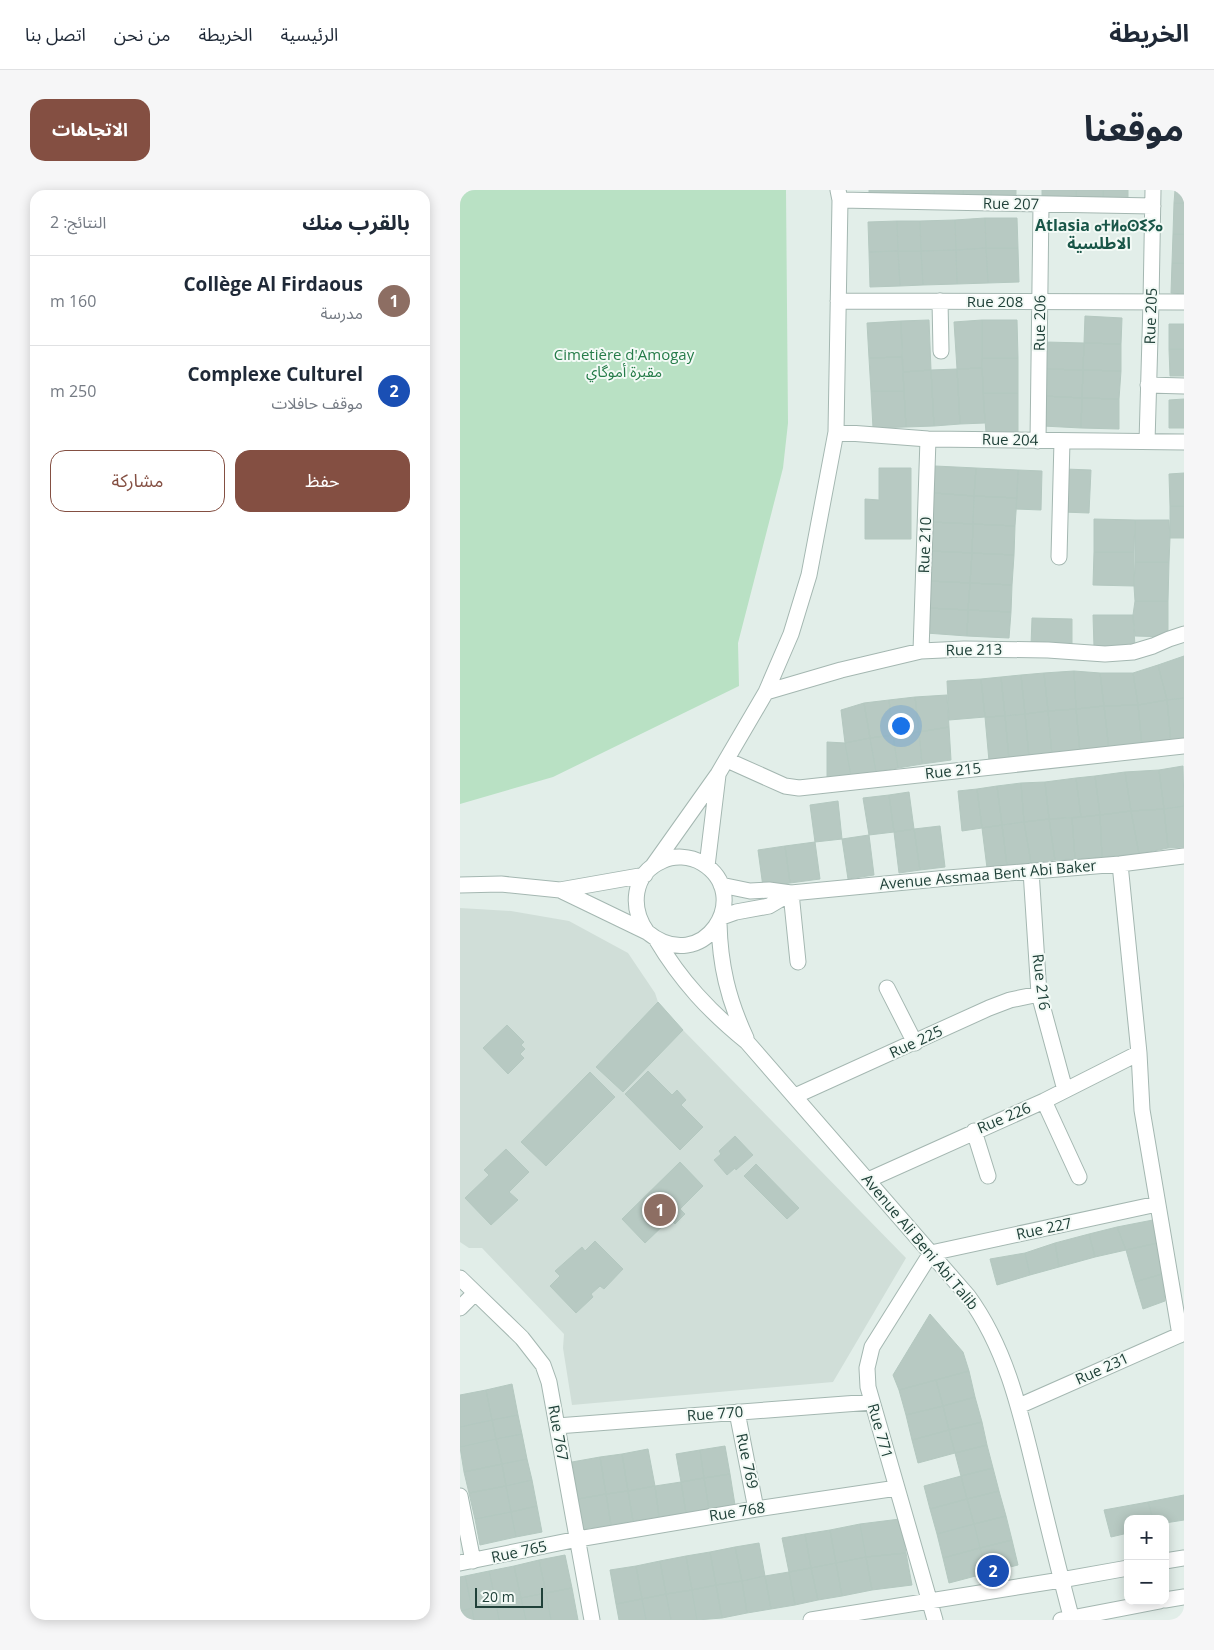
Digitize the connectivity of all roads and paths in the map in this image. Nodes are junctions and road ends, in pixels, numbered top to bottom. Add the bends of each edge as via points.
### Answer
1 (1153, 190) edge
2 (839, 195) edge
3 (1041, 205) junction
4 (1153, 206) junction
5 (838, 301) junction
6 (940, 301) junction
7 (1040, 302) junction
8 (1152, 302) junction
9 (1184, 302) edge
10 (941, 351) dead end
11 (1148, 386) junction
12 (1184, 386) edge
13 (836, 432) junction
14 (928, 439) junction
15 (1038, 441) junction
16 (1062, 441) junction
17 (1146, 442) junction
18 (1184, 442) edge
19 (1059, 557) dead end
20 (1184, 634) edge
21 (921, 651) junction
22 (766, 692) junction
23 (1184, 746) edge
24 (727, 760) junction
25 (718, 774) junction
26 (1184, 856) edge
27 (1120, 864) junction
28 (707, 866) junction
29 (648, 871) junction
30 (1031, 871) junction
31 (460, 885) edge
32 (721, 885) junction
33 (560, 890) junction
34 (791, 894) junction
35 (720, 920) junction
36 (652, 935) junction
37 (798, 962) dead end
38 (887, 988) dead end
39 (1040, 994) junction
40 (748, 1042) junction
41 (915, 1043) junction
42 (1139, 1054) junction
43 (1065, 1090) junction
44 (795, 1096) junction
45 (1044, 1101) junction
46 (974, 1131) junction
47 (988, 1176) dead end
48 (1079, 1177) dead end
49 (868, 1180) junction
50 (1157, 1204) junction
51 (931, 1253) junction
52 (460, 1278) edge
53 (474, 1293) junction
54 (460, 1308) edge
55 (1182, 1334) edge
56 (872, 1402) junction
57 (1019, 1406) junction
58 (737, 1412) junction
59 (557, 1426) junction
60 (897, 1488) junction
61 (460, 1496) edge
62 (756, 1509) junction
63 (578, 1539) junction
64 (1184, 1558) edge
65 (1169, 1560) edge
66 (467, 1562) edge
67 (1124, 1569) edge
68 (1061, 1580) junction
69 (1184, 1597) edge
70 (1169, 1599) edge
71 (930, 1600) junction
72 (1141, 1605) edge
73 (592, 1620) edge
74 (811, 1620) edge
75 (935, 1620) edge
76 (1068, 1620) edge

1 - 4 street, Rue 205
2 - 3 street, Rue 207
2 - 5 street
3 - 4 street, Rue 207
3 - 7 street, Rue 206
4 - 8 street, Rue 205
5 - 6 street, Rue 208
5 - 13 street
6 - 7 street, Rue 208
6 - 10 street
7 - 8 street, Rue 208
7 - 15 street, Rue 206
8 - 9 street, Rue 208
8 - 11 street, Rue 205
11 - 12 street
11 - 17 street, Rue 205
13 - 14 street, Rue 204
13 - 22 street via 809,575 791,634
14 - 15 street, Rue 204
14 - 21 street, Rue 210
15 - 16 street, Rue 204
16 - 17 street, Rue 204
16 - 19 street
17 - 18 street, Rue 204
20 - 21 street, Rue 213 via 1133,652 1114,654 1029,650
21 - 22 street, Rue 213
22 - 24 street
23 - 24 street, Rue 215 via 800,788 785,786
24 - 25 street
25 - 28 street
25 - 29 street
26 - 27 street, Avenue Assmaa Bent Abi Baker
27 - 30 street, Avenue Assmaa Bent Abi Baker
27 - 42 street
28 - 29 street via 697,860 674,857 662,860
28 - 32 street
29 - 33 street
29 - 36 street via 636,893 636,904 641,923
30 - 34 street, Avenue Assmaa Bent Abi Baker
30 - 39 street, Rue 216
31 - 33 street via 501,884
32 - 34 street, Avenue Assmaa Bent Abi Baker
32 - 35 street via 724,901
33 - 36 street
34 - 35 street, Avenue Assmaa Bent Abi Baker via 769,906 736,912
34 - 37 street
35 - 36 street via 712,932 691,944 673,945
35 - 40 street, Avenue Ali Beni Abi Talib via 723,972 737,1019
36 - 40 street, Avenue Ali Beni Abi Talib via 699,998
38 - 41 street
39 - 41 street, Rue 225 via 989,1008
39 - 43 street, Rue 216
40 - 44 street, Avenue Ali Beni Abi Talib
41 - 44 street, Rue 225
42 - 43 street, Rue 226
42 - 50 street via 1142,1110
43 - 45 street, Rue 226
44 - 49 street, Avenue Ali Beni Abi Talib
45 - 46 street, Rue 226
45 - 48 street
46 - 47 street
46 - 49 street, Rue 226
49 - 51 street, Avenue Ali Beni Abi Talib
50 - 51 street, Rue 227
50 - 55 street
51 - 56 street, Rue 771 via 872,1347 867,1368
51 - 57 street, Avenue Ali Beni Abi Talib via 983,1315 1007,1368
52 - 53 street, Rue 767
53 - 54 street
53 - 59 street, Rue 767 via 522,1338 543,1366
55 - 57 street, Rue 231
56 - 58 street, Rue 770
56 - 60 street, Rue 771
57 - 68 street, Avenue Ali Beni Abi Talib
58 - 59 street, Rue 770
58 - 62 street, Rue 769
59 - 63 street, Rue 767
60 - 62 street, Rue 768
60 - 71 street, Rue 771
61 - 66 street
62 - 63 street, Rue 768
63 - 66 street, Rue 765
63 - 73 street, Rue 767
64 - 65 street
67 - 68 street
68 - 71 street
68 - 76 street, Avenue Ali Beni Abi Talib
69 - 70 street
71 - 74 street
71 - 75 street, Rue 771
72 - 76 street

